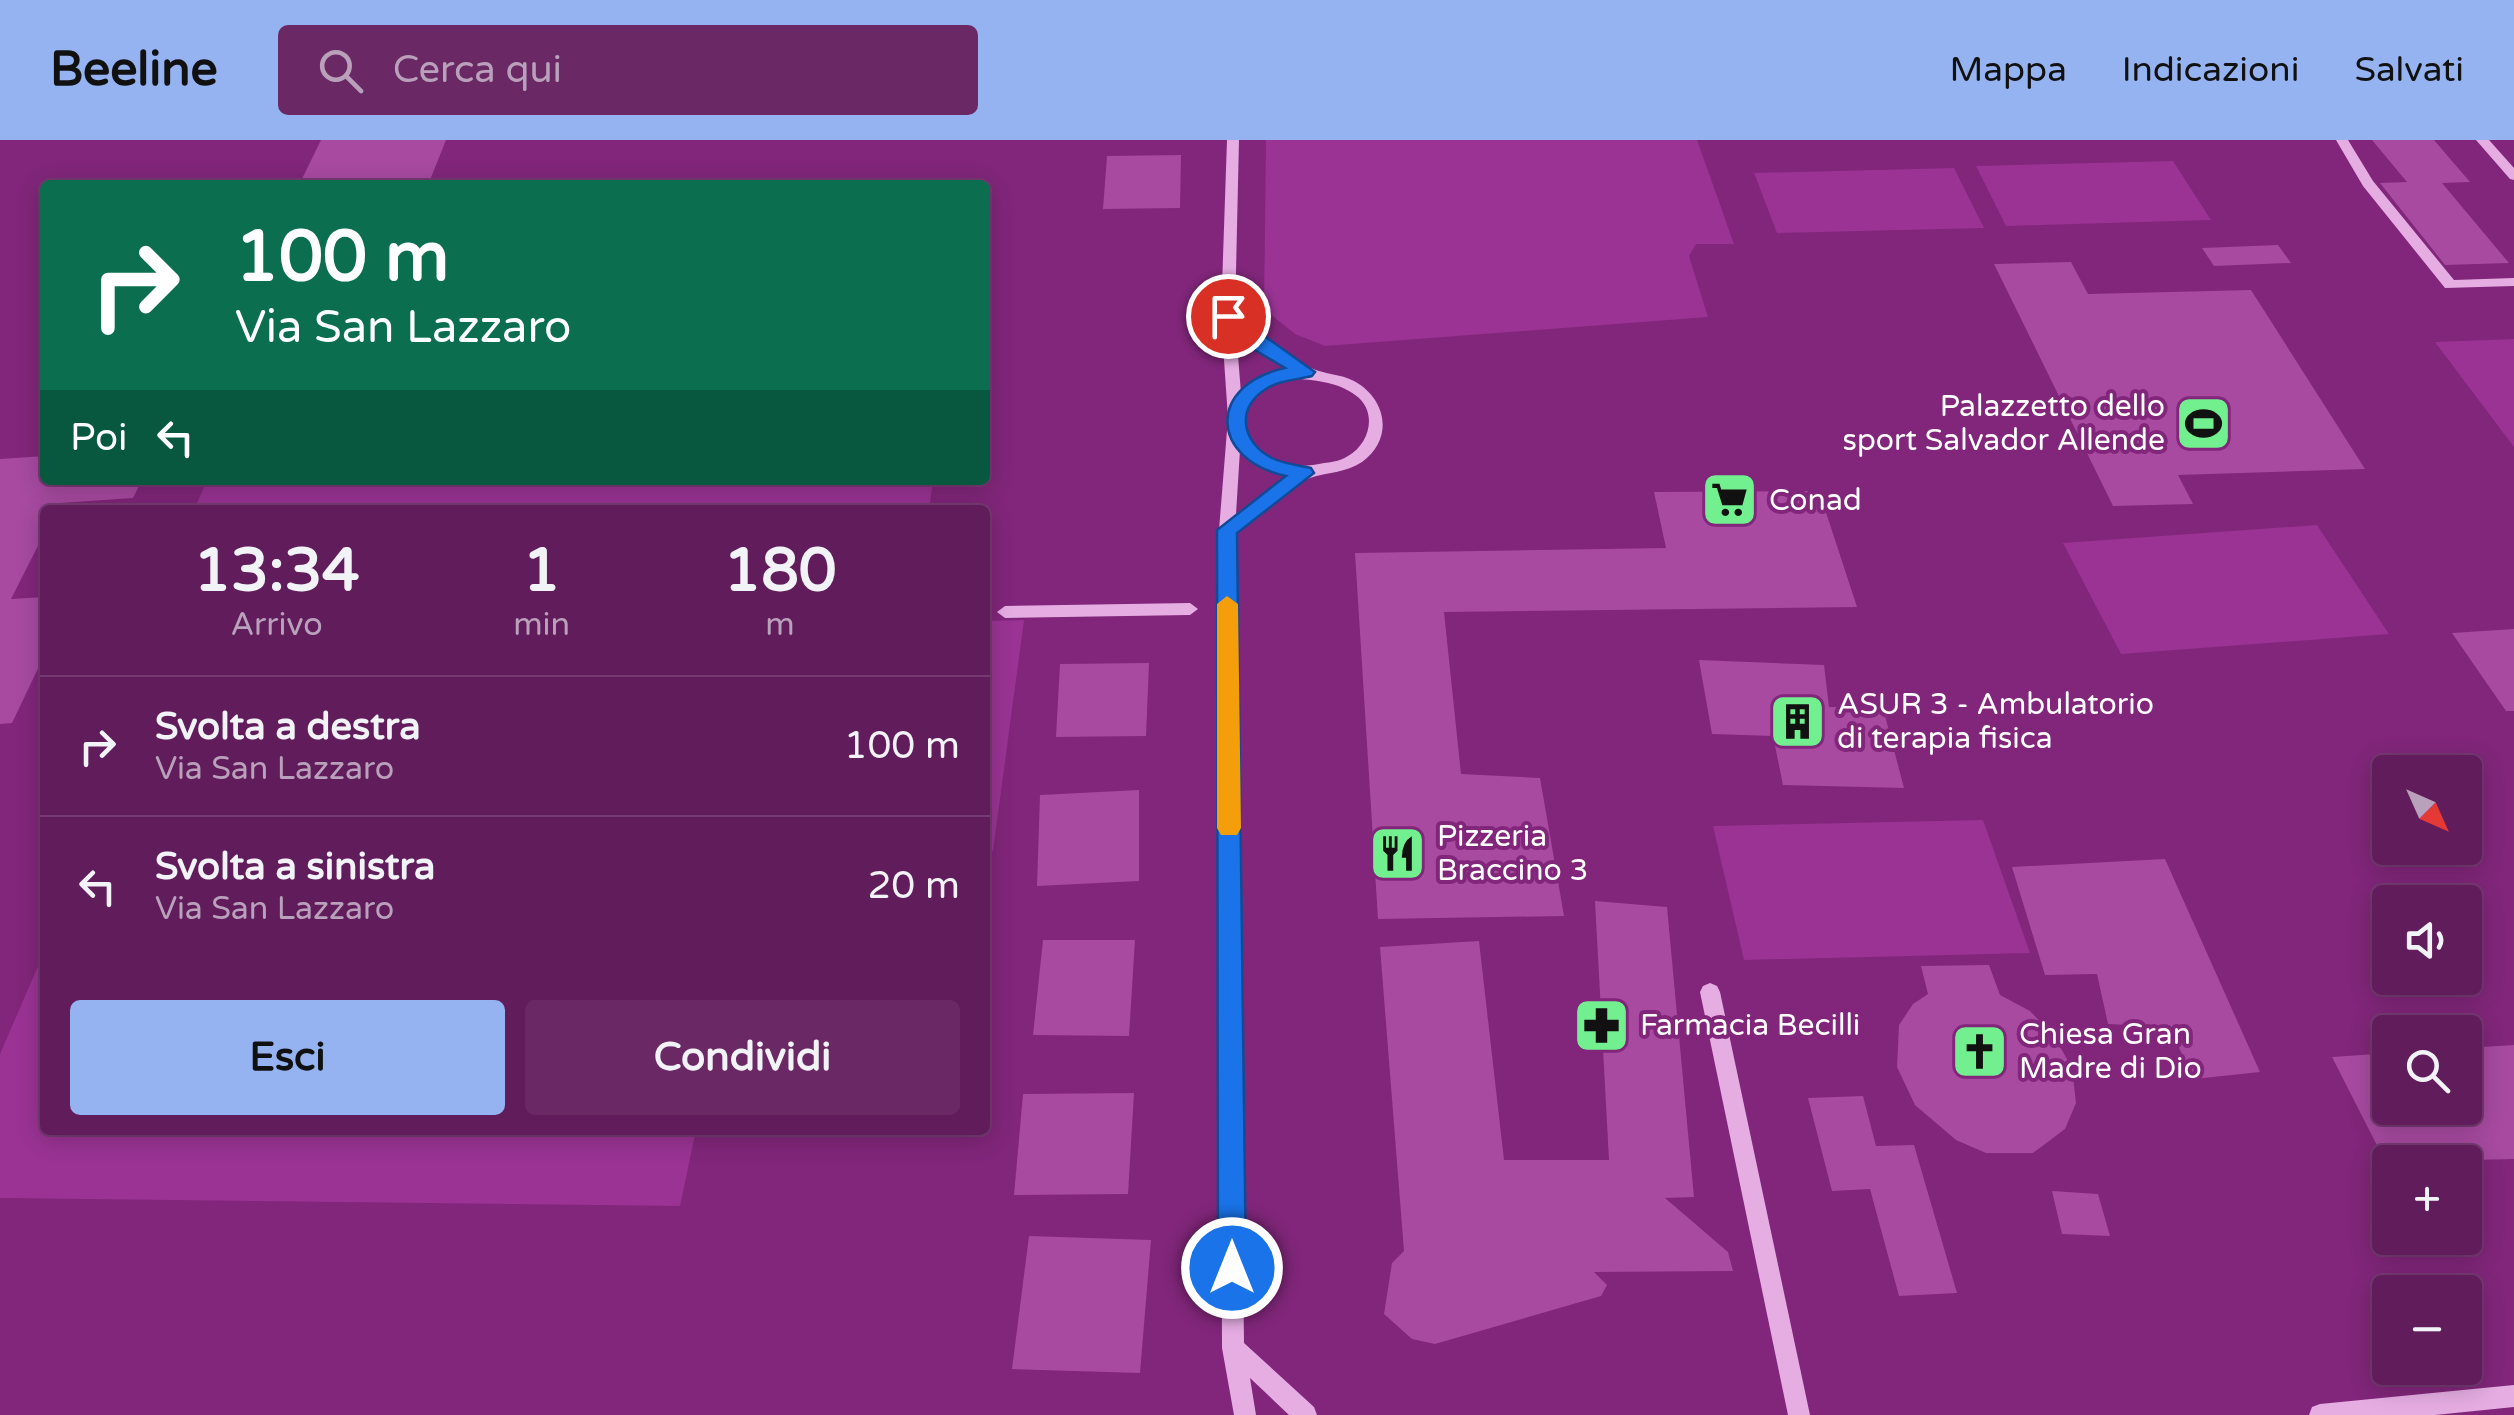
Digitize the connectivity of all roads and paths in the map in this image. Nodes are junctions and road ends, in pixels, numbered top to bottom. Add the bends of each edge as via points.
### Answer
1 (1233, 140) edge
2 (2342, 140) edge
3 (2482, 140) edge
4 (2514, 176) edge
5 (2514, 282) edge
6 (1228, 316) junction
7 (1306, 372) junction
8 (1234, 418) junction
9 (1304, 473) junction
10 (1227, 530) junction
11 (1190, 608) dead end
12 (1005, 612) dead end
13 (1710, 992) dead end
14 (1233, 1348) junction
15 (2514, 1396) edge
16 (1246, 1415) edge
17 (1306, 1415) edge
18 (1799, 1415) edge
19 (2320, 1415) edge

1 - 6 street
2 - 5 street via 2450,285
3 - 4 street
6 - 7 street via 1261,346
6 - 8 street
7 - 8 street via 1260,384 1244,396
7 - 9 street via 1350,383 1376,414 1374,438 1362,454
8 - 9 street via 1250,453 1269,466
8 - 10 street
9 - 10 street
10 - 14 street
11 - 12 street
13 - 18 street
14 - 16 street
14 - 17 street
15 - 19 street

